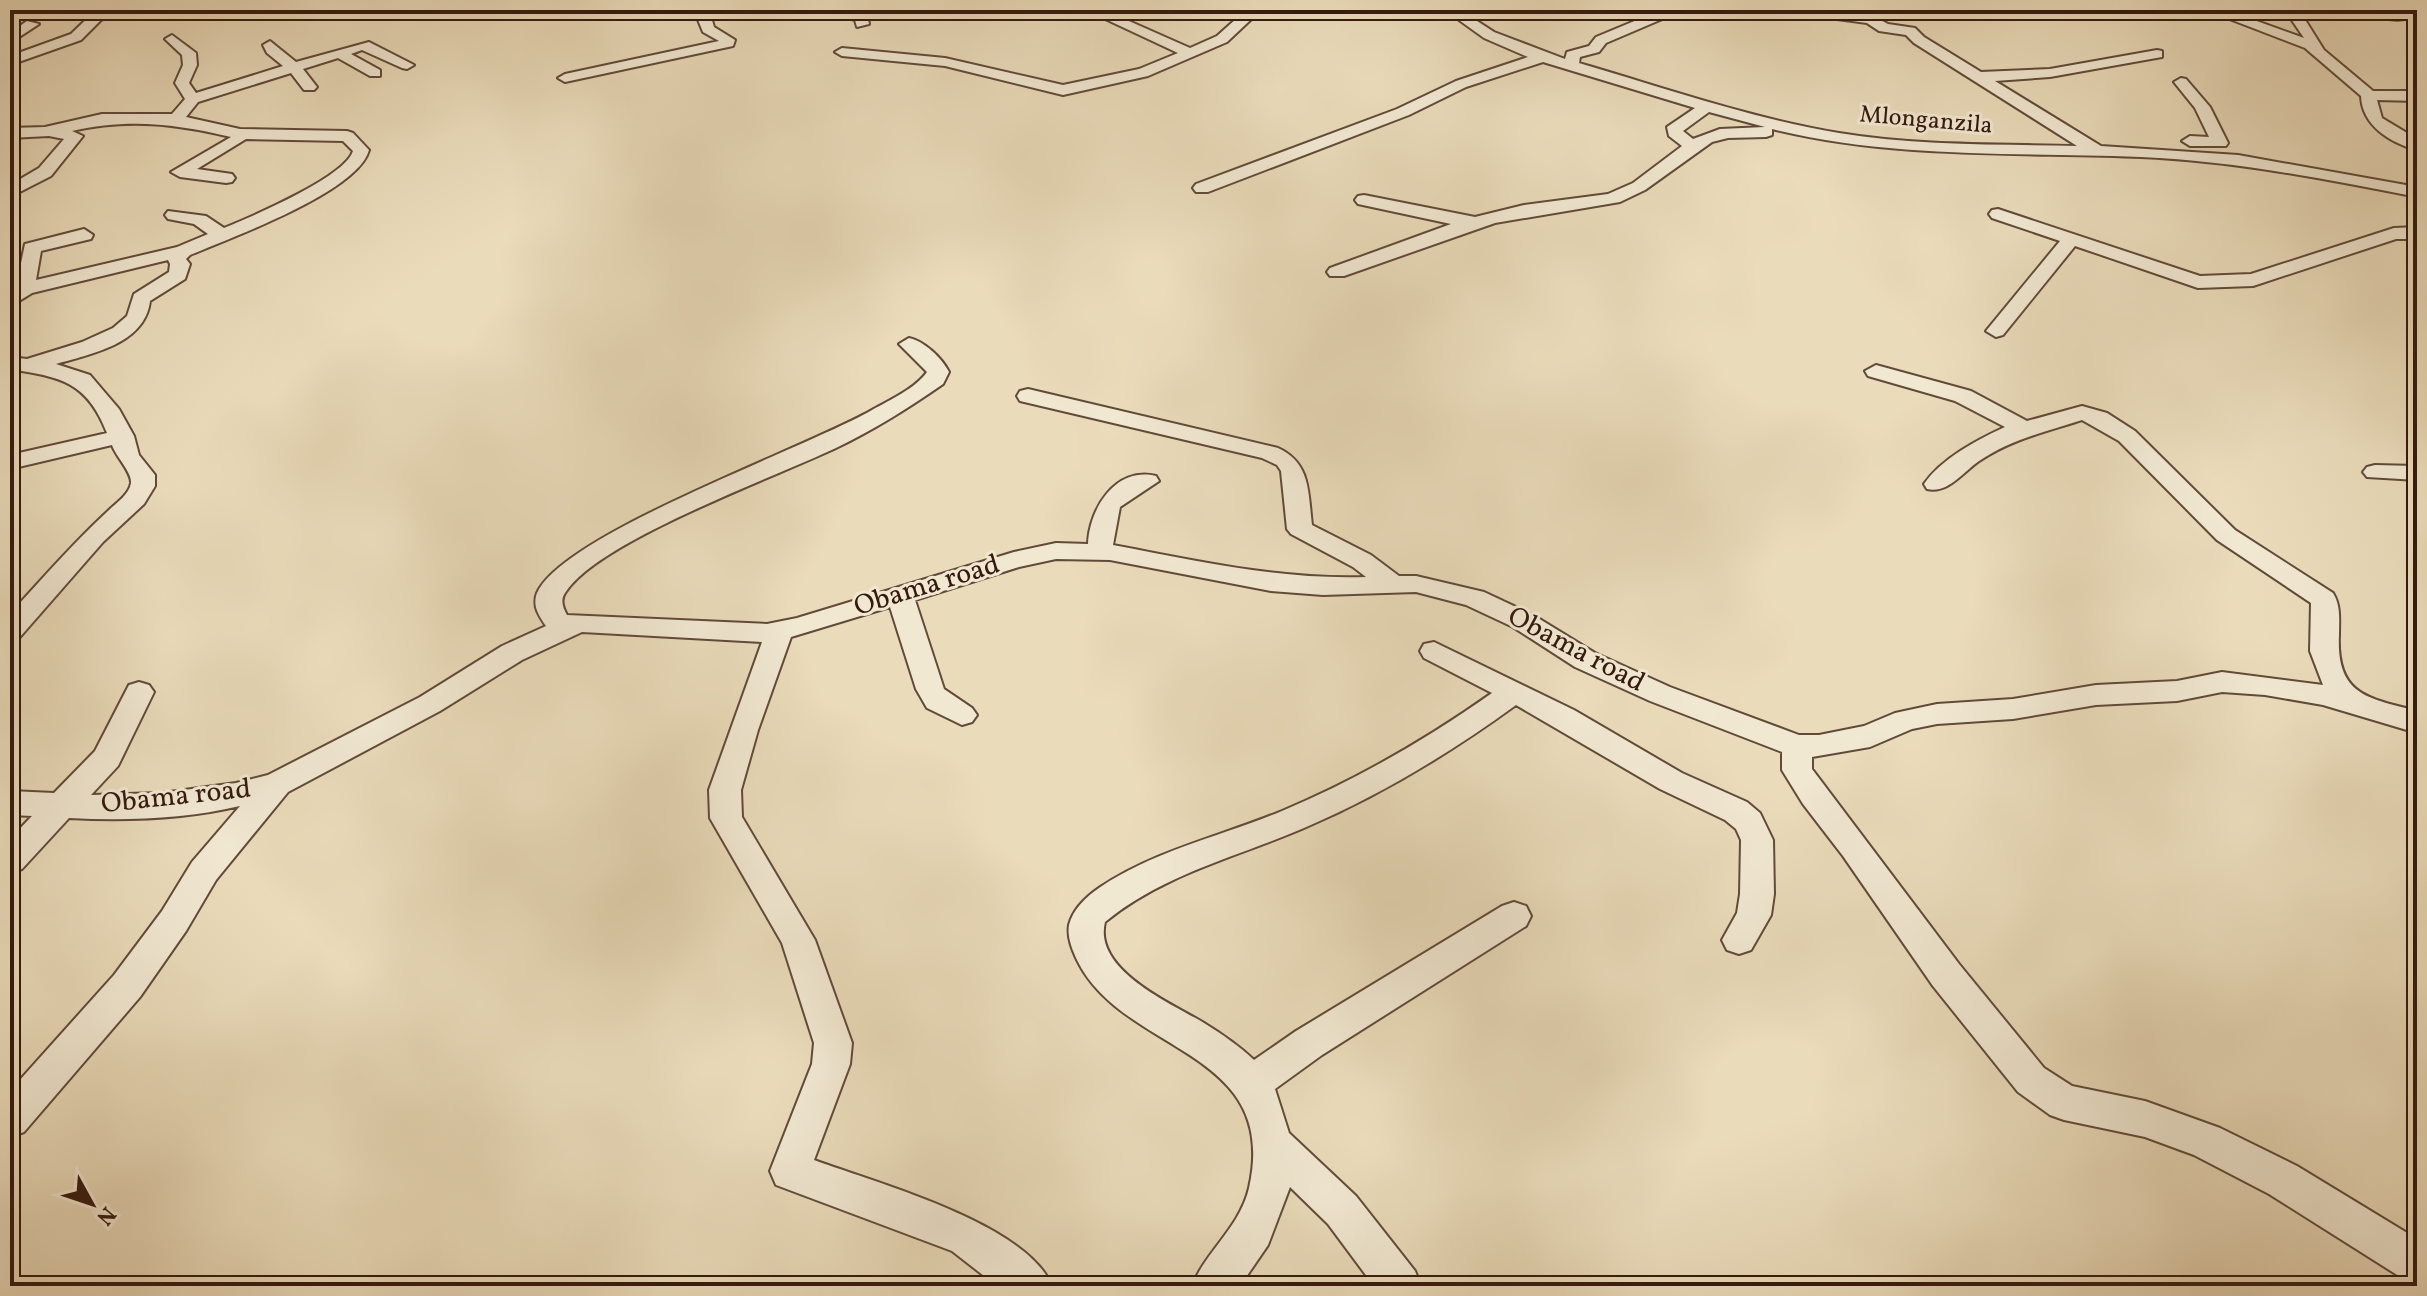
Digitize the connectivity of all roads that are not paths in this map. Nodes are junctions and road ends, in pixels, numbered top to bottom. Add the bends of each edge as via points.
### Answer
1 (703, 10) edge
2 (831, 10) edge
3 (1093, 10) edge
4 (1254, 10) edge
5 (1452, 10) edge
6 (2213, 10) edge
7 (2292, 10) edge
8 (2363, 10) edge
9 (1807, 11) edge
10 (102, 12) edge
11 (1705, 15) dead end
12 (2406, 16) dead end
13 (32, 24) dead end
14 (862, 24) dead end
15 (76, 37) junction
16 (10, 39) edge
17 (172, 39) dead end
18 (270, 45) dead end
19 (842, 52) dead end
20 (339, 53) junction
21 (1190, 53) junction
22 (2322, 53) junction
23 (2157, 54) dead end
24 (1542, 57) junction
25 (10, 61) edge
26 (1568, 64) junction
27 (407, 65) dead end
28 (296, 69) junction
29 (375, 73) dead end
30 (1980, 77) junction
31 (565, 78) dead end
32 (2181, 82) dead end
33 (309, 87) dead end
34 (2416, 88) edge
35 (2369, 95) junction
36 (193, 99) junction
37 (1706, 107) junction
38 (176, 119) junction
39 (49, 131) junction
40 (1799, 131) junction
41 (10, 133) edge
42 (240, 134) junction
43 (2081, 141) junction
44 (2417, 145) edge
45 (1693, 147) junction
46 (2100, 152) junction
47 (226, 178) dead end
48 (10, 183) edge
49 (30, 183) junction
50 (1202, 188) dead end
51 (10, 192) edge
52 (2417, 192) edge
53 (1364, 200) dead end
54 (1998, 214) dead end
55 (174, 215) dead end
56 (1475, 222) junction
57 (2417, 233) edge
58 (84, 235) dead end
59 (222, 235) junction
60 (2072, 238) junction
61 (183, 251) junction
62 (1337, 272) dead end
63 (17, 295) edge
64 (1996, 331) dead end
65 (909, 344) dead end
66 (20, 364) edge
67 (1876, 371) dead end
68 (1028, 396) dead end
69 (2023, 428) junction
70 (122, 436) junction
71 (10, 462) edge
72 (2375, 472) dead end
73 (2417, 473) edge
74 (1147, 481) dead end
75 (1936, 484) dead end
76 (1100, 551) junction
77 (1392, 584) junction
78 (900, 596) junction
79 (565, 629) junction
80 (780, 630) junction
81 (10, 631) edge
82 (1434, 651) dead end
83 (139, 692) dead end
84 (1514, 692) junction
85 (2350, 703) junction
86 (962, 715) dead end
87 (2417, 722) edge
88 (1797, 746) junction
89 (277, 784) junction
90 (10, 803) edge
91 (60, 806) junction
92 (10, 860) edge
93 (1514, 916) dead end
94 (1739, 940) dead end
95 (1251, 1084) junction
96 (10, 1119) edge
97 (1274, 1145) junction
98 (2417, 1263) edge
99 (1031, 1286) edge
100 (1213, 1286) edge
101 (1400, 1286) edge

1 - 31 street via 708,29 728,43
2 - 14 street via 862,18
3 - 21 street
4 - 21 street via 1222,39
5 - 24 street, Mlonganzila via 1485,33
6 - 22 street
7 - 22 street
8 - 12 street
9 - 30 street via 1871,19 1884,28 1910,31
10 - 15 street
11 - 26 street via 1665,13 1572,55
13 - 16 street
15 - 16 street
15 - 25 street
17 - 36 street via 189,53 182,83
18 - 28 street
19 - 21 street via 945,62 1063,90 1143,73
20 - 27 street via 367,46
20 - 28 street
20 - 29 street
22 - 35 street
23 - 30 street via 2050,73
24 - 26 street, Mlonganzila
24 - 50 street
26 - 37 street, Mlonganzila
28 - 33 street
28 - 36 street
30 - 43 street
32 - 43 street via 2202,107 2220,143 2132,134
34 - 35 street
35 - 44 street via 2368,108 2376,122
36 - 38 street
37 - 40 street, Mlonganzila
37 - 45 street via 1675,127 1675,133
38 - 39 street via 102,119
38 - 42 street
39 - 41 street
39 - 49 street via 75,136
40 - 45 street via 1729,133
40 - 46 street, Mlonganzila via 1932,148
42 - 47 street via 180,172
42 - 59 street via 347,136 361,150 350,169 276,213
43 - 46 street
45 - 56 street via 1645,183 1614,198
46 - 52 street, Mlonganzila via 2248,160
48 - 49 street
49 - 51 street
53 - 56 street
54 - 60 street
55 - 59 street via 200,220
56 - 62 street
57 - 60 street via 2394,234 2235,283 2175,276
58 - 63 street via 32,248
59 - 61 street
60 - 64 street
61 - 63 street
61 - 66 street via 176,258 178,275 141,298 137,319 128,327 103,340
65 - 79 street via 935,366 935,379 832,440 603,547 568,571 550,593 554,620
66 - 70 street via 82,380
67 - 69 street via 1963,396
68 - 77 street via 1285,460 1293,471 1300,529 1362,561
69 - 75 street via 1962,460
69 - 85 street via 2082,413 2099,418 2144,451 2226,535 2314,590 2326,610 2324,651 2331,675
70 - 71 street
70 - 81 street via 128,457 143,475 143,486
72 - 73 street
74 - 76 street via 1114,496 1107,506
76 - 77 street, Obama road via 1271,583
76 - 78 street, Obama road via 1037,555
77 - 88 street, Obama road via 1475,598 1585,660
78 - 80 street, Obama road
78 - 86 street via 930,689 937,701
79 - 80 street, Obama road via 590,621 723,632
79 - 89 street, Obama road
80 - 99 street via 725,790 726,818 798,940 833,1043 831,1064 790,1171 965,1235
82 - 84 street
83 - 91 street via 107,758
84 - 94 street via 1749,822 1757,840 1757,894 1754,915
84 - 95 street via 1459,733 1408,761 1296,819 1119,891 1090,914 1084,932 1089,951 1126,995 1214,1050
85 - 87 street, Obama road
85 - 88 street, Obama road via 2265,685 2222,682 1937,714 1905,720 1870,736
88 - 98 street via 1797,770 1814,796 2031,1080 2064,1102 2145,1119 2206,1141 2283,1180
89 - 91 street, Obama road via 162,805
89 - 96 street via 204,871 127,986
90 - 91 street, Obama road
91 - 92 street
93 - 95 street
95 - 97 street
97 - 100 street via 1272,1187 1263,1215
97 - 101 street via 1342,1210

